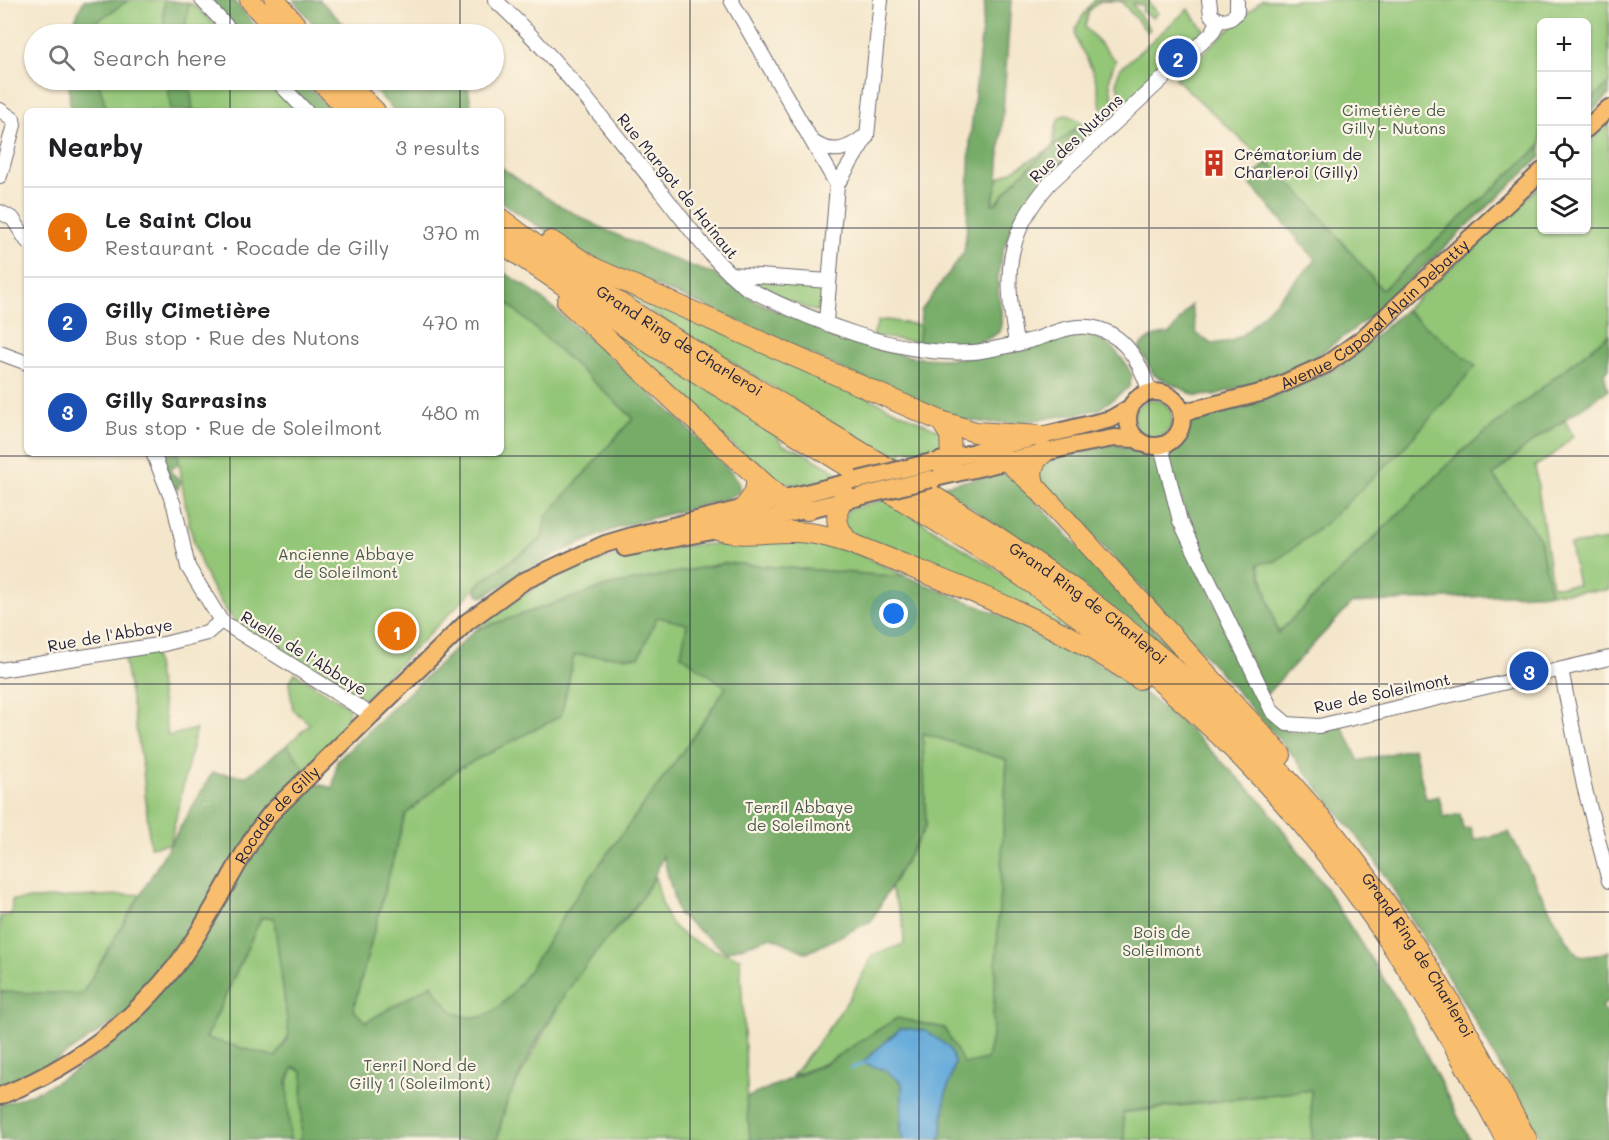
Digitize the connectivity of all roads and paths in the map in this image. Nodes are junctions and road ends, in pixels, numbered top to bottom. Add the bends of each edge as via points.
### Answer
1 (202, 0) edge
2 (250, 0) edge
3 (274, 0) edge
4 (495, 0) edge
5 (731, 0) edge
6 (881, 0) edge
7 (1239, 0) edge
8 (1207, 2) edge
9 (1218, 20) junction
10 (225, 24) edge
11 (270, 24) edge
12 (294, 24) edge
13 (286, 90) edge
14 (329, 90) edge
15 (354, 90) edge
16 (303, 108) edge
17 (347, 108) edge
18 (372, 108) edge
19 (1609, 108) edge
20 (0, 110) edge
21 (1590, 126) edge
22 (867, 133) junction
23 (813, 142) junction
24 (0, 176) edge
25 (1537, 176) edge
26 (837, 185) junction
27 (0, 212) edge
28 (504, 214) edge
29 (20, 217) edge
30 (504, 221) edge
31 (504, 245) edge
32 (537, 269) junction
33 (730, 274) junction
34 (829, 281) junction
35 (826, 322) junction
36 (1016, 343) junction
37 (0, 353) edge
38 (24, 362) edge
39 (1150, 393) junction
40 (1130, 408) junction
41 (1181, 413) junction
42 (941, 421) junction
43 (1136, 439) junction
44 (1043, 444) junction
45 (1161, 446) junction
46 (979, 452) junction
47 (154, 456) edge
48 (1008, 462) junction
49 (942, 469) junction
50 (755, 475) junction
51 (1035, 486) junction
52 (848, 492) junction
53 (781, 499) junction
54 (743, 509) junction
55 (807, 510) junction
56 (718, 530) junction
57 (850, 543) junction
58 (580, 555) junction
59 (221, 621) junction
60 (1609, 658) edge
61 (1562, 669) junction
62 (0, 670) edge
63 (370, 714) junction
64 (1199, 716) junction
65 (1609, 881) edge
66 (1393, 912) junction
67 (0, 1096) edge
68 (1506, 1140) edge
69 (1527, 1140) edge

1 - 10 street
2 - 11 highway
3 - 12 highway
4 - 33 street, Rue Margot de Hainaut via 580,92
5 - 23 street
6 - 22 street
7 - 9 street, Rue des Nutons via 1234,17
8 - 9 street via 1211,15
9 - 36 street, Rue des Nutons via 1212,33 1030,206 1015,235 1010,264
13 - 16 street
14 - 17 highway
15 - 18 highway
19 - 21 main road
20 - 24 street via 13,119 14,125
22 - 23 street via 841,150
22 - 26 street
23 - 26 street
25 - 41 main road, Avenue Caporal Alain Debatty via 1363,338 1327,364 1264,392
26 - 34 street
27 - 29 street
28 - 42 highway via 594,268
30 - 66 highway, Grand Ring de Charleroi via 612,298 944,503 1107,614 1160,656 1261,751 1353,858
31 - 32 highway, Grand Ring de Charleroi
32 - 50 highway via 553,290
32 - 64 highway, Grand Ring de Charleroi via 1003,563 1114,644
33 - 34 street
33 - 35 street, Rue Margot de Hainaut via 766,298
34 - 35 street
35 - 36 street, Rue Margot de Hainaut via 880,343 916,349 974,352
36 - 39 street, Rue Margot de Hainaut via 1067,328 1090,327 1107,333 1134,354
37 - 38 street
39 - 40 main road
39 - 41 main road via 1166,395
40 - 43 main road via 1130,430
40 - 44 main road via 1118,417
41 - 45 main road via 1177,433
42 - 44 highway via 975,432
42 - 49 highway via 950,435
43 - 44 main road
43 - 45 main road
44 - 46 main road
44 - 48 main road
44 - 51 highway via 1032,467
45 - 61 street, Rue de Soleilmont via 1180,521 1272,711 1287,724 1318,726
46 - 48 highway
46 - 49 main road
47 - 59 street via 174,505 188,567
48 - 49 main road
48 - 51 highway
49 - 52 main road, bridge
50 - 53 highway
50 - 54 highway via 758,484
51 - 66 highway via 1221,686 1316,796 1380,880
52 - 53 main road
52 - 55 main road
52 - 57 highway via 837,517 839,532
53 - 54 main road
53 - 55 highway
54 - 58 main road via 632,536
55 - 56 main road
56 - 57 highway via 734,535 792,531
56 - 58 main road
57 - 64 highway via 1030,616 1121,666 1177,708
58 - 63 main road, Rocade de Gilly via 495,599
59 - 62 street, Rue de l'Abbaye via 207,633 164,644
59 - 63 street, Ruelle de l'Abbaye
60 - 61 street, Rue de Soleilmont
61 - 65 street via 1584,786
63 - 67 main road, Rocade de Gilly via 271,813 195,937 150,995 125,1020 69,1063
64 - 68 highway, Grand Ring de Charleroi via 1294,815 1377,922 1434,1011
66 - 69 highway, Grand Ring de Charleroi via 1466,1028

